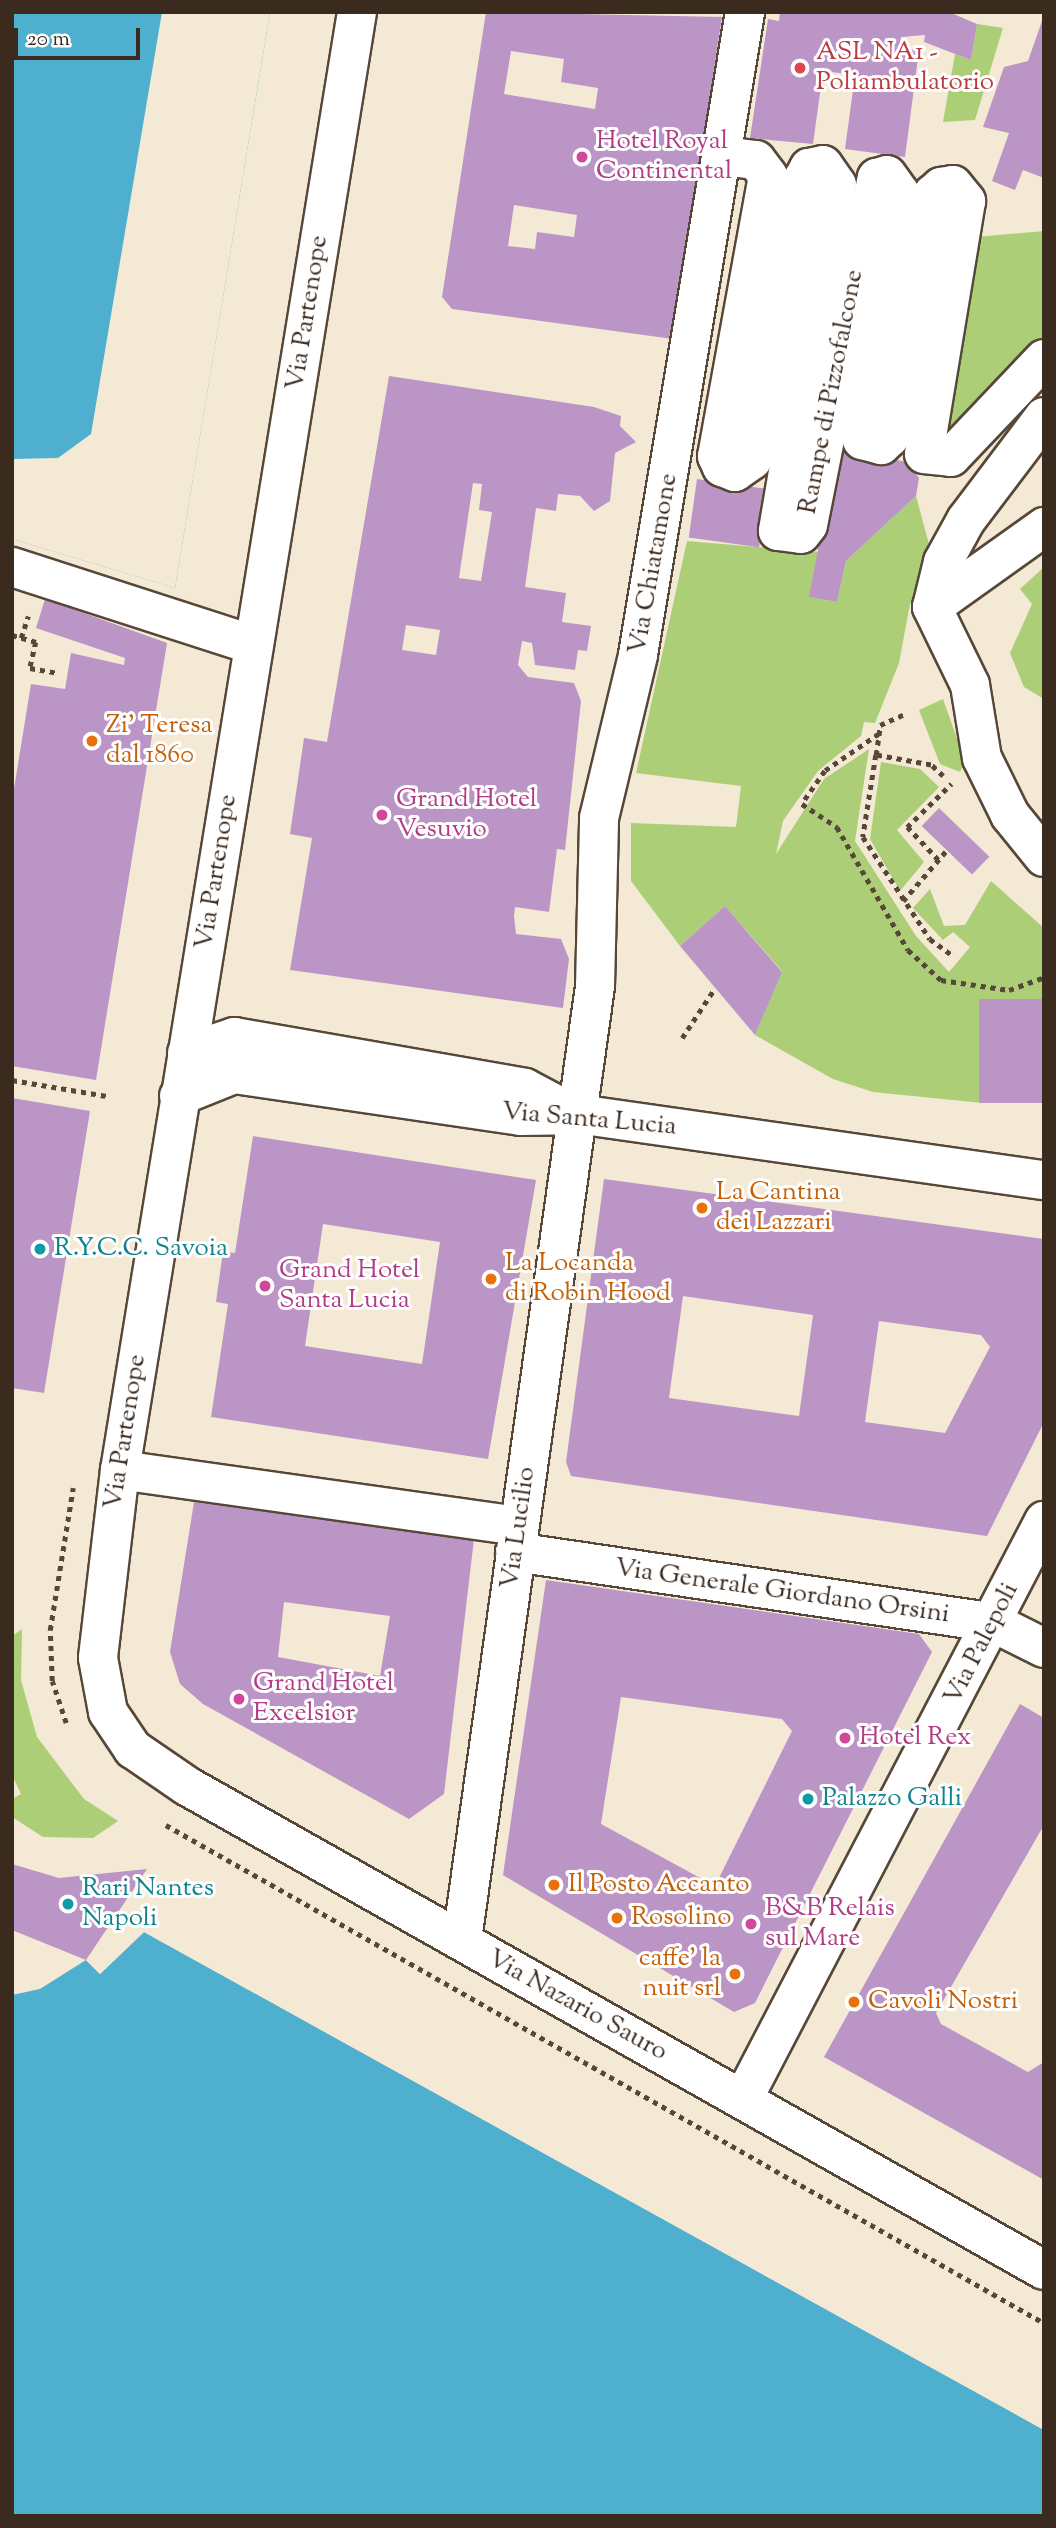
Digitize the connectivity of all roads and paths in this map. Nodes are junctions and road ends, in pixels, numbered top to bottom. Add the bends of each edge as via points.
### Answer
1 (358, 12) edge
2 (745, 12) edge
3 (723, 156) junction
4 (1044, 359) edge
5 (1044, 417) edge
6 (1044, 527) edge
7 (12, 566) edge
8 (932, 607) junction
9 (12, 635) edge
10 (254, 645) junction
11 (58, 673) dead end
12 (905, 713) dead end
13 (879, 734) junction
14 (876, 755) junction
15 (951, 783) junction
16 (958, 791) dead end
17 (946, 851) dead end
18 (1044, 857) edge
19 (939, 860) junction
20 (903, 901) junction
21 (951, 954) dead end
22 (1044, 977) edge
23 (715, 988) dead end
24 (682, 1038) dead end
25 (187, 1054) junction
26 (12, 1080) edge
27 (107, 1096) dead end
28 (179, 1096) junction
29 (575, 1115) junction
30 (1044, 1180) edge
31 (120, 1470) junction
32 (75, 1477) dead end
33 (1044, 1521) edge
34 (517, 1539) junction
35 (994, 1623) junction
36 (1044, 1648) edge
37 (120, 1731) joint
38 (71, 1732) dead end
39 (157, 1819) dead end
40 (462, 1940) junction
41 (743, 2099) junction
42 (1044, 2270) edge
43 (1044, 2323) edge

1 - 10 street, Via Partenope
2 - 3 street, Via Chiatamone
3 - 4 street, Rampe di Pizzofalcone via 756,160 768,176 718,456 722,467 735,472 752,460 803,179 809,168 823,164 837,186 778,531 801,534 808,525 877,178 887,175 900,193 862,440 881,445 889,438 933,194 941,187 953,185 966,201 925,454 951,457
3 - 29 street, Via Chiatamone via 638,654 602,796 596,986
5 - 8 street via 966,520 943,562
6 - 8 street
7 - 10 street
8 - 18 street via 970,685 982,758 1010,815
9 - 11 path via 36,642 30,668
10 - 25 street, Via Partenope
12 - 13 path via 880,725
13 - 14 path
13 - 22 path via 825,771 802,804 837,827 908,950 941,980 1009,990
14 - 15 path via 930,765
14 - 20 path via 863,837
15 - 16 path
15 - 19 path via 907,827
17 - 19 path
19 - 20 path
20 - 21 path via 930,939
23 - 24 path
25 - 28 street, Via Partenope
25 - 29 street via 234,1037 525,1088
26 - 27 path
28 - 29 street, Via Santa Lucia via 234,1074 521,1116
28 - 31 street, Via Partenope
29 - 30 street, Via Santa Lucia
29 - 34 street, Via Lucilio
31 - 34 street, Via Generale Giordano Orsini
31 - 37 street, Via Partenope via 98,1658 108,1712
32 - 38 path via 50,1660 57,1702
33 - 35 street, Via Palepoli
34 - 35 street, Via Generale Giordano Orsini
34 - 40 street, Via Lucilio
35 - 36 street, Via Generale Giordano Orsini
35 - 41 street, Via Palepoli
37 - 40 street, Via Nazario Sauro via 133,1749 187,1786
39 - 43 path
40 - 41 street, Via Nazario Sauro
41 - 42 street, Via Nazario Sauro

